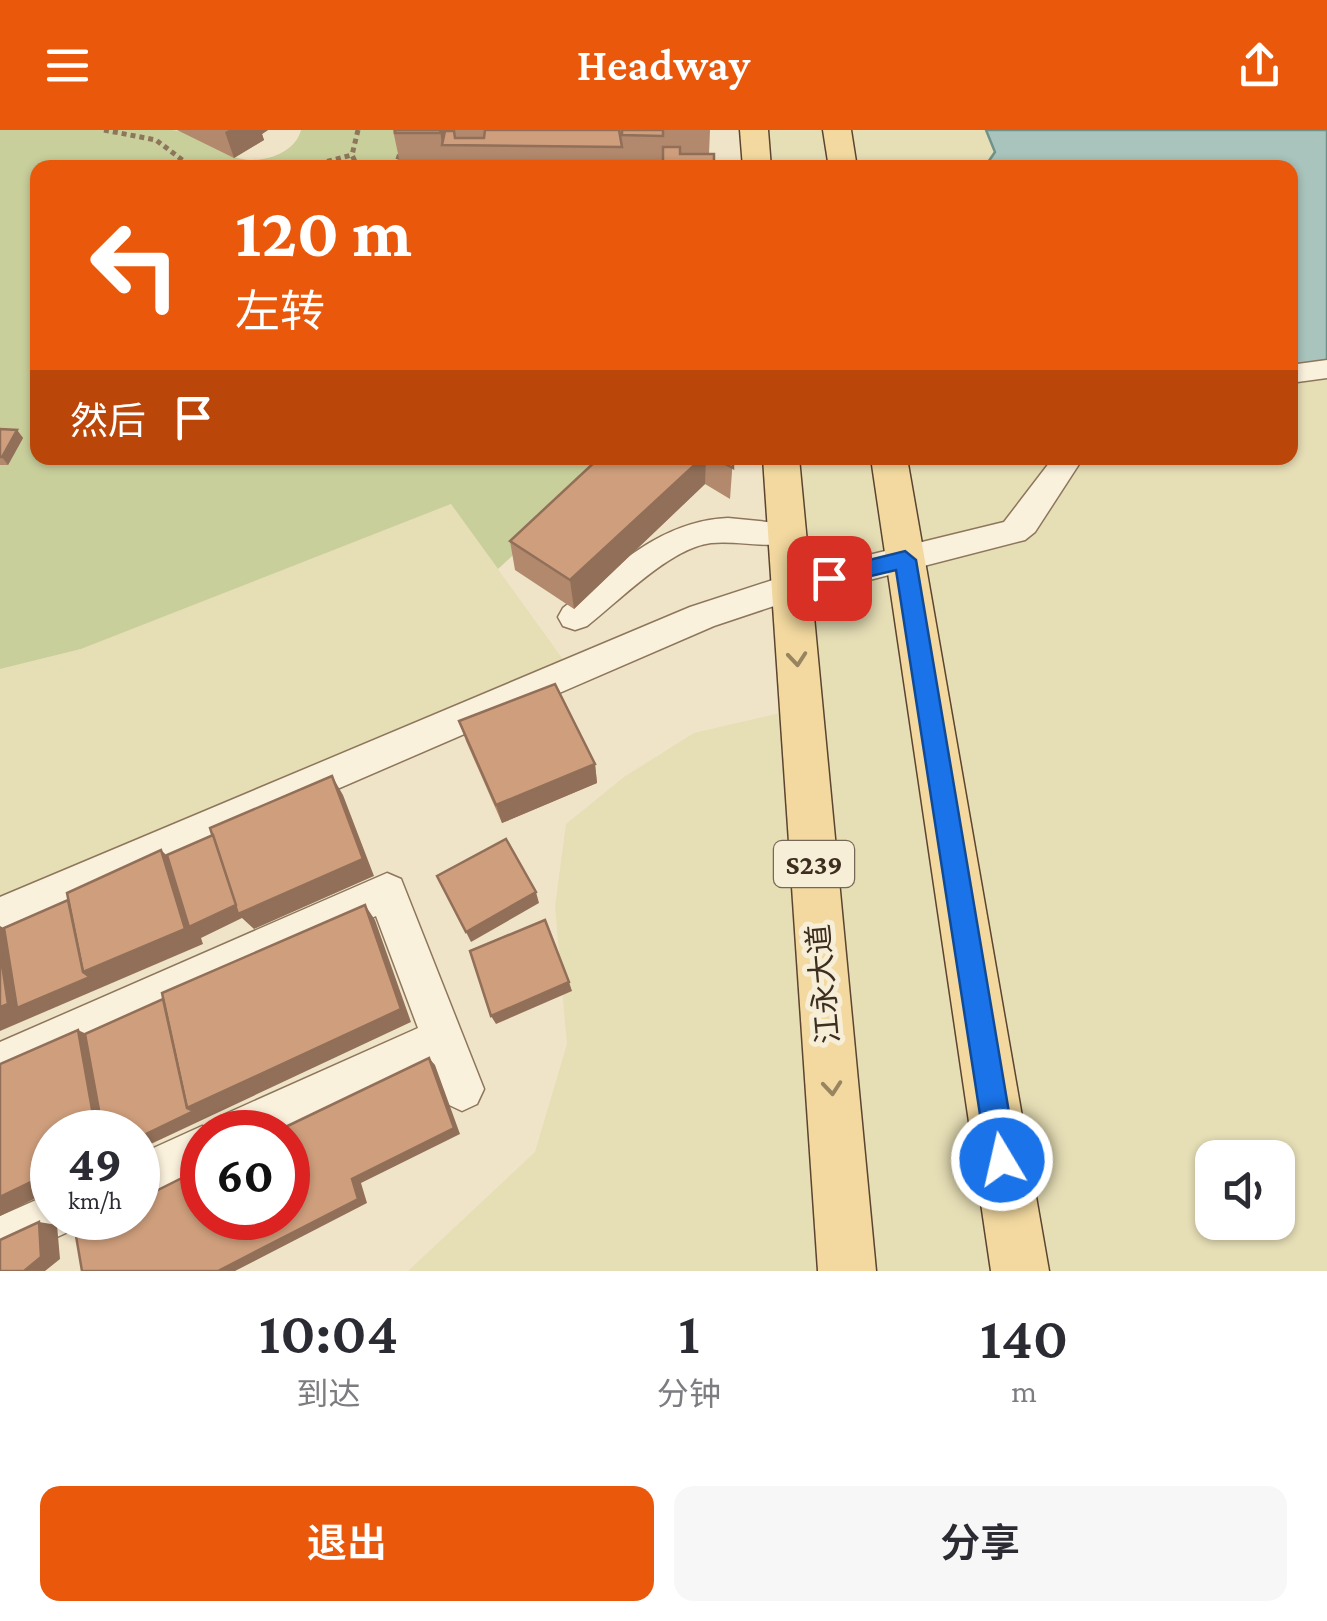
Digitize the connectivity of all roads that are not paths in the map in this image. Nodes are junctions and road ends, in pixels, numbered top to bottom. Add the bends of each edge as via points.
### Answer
1 (754, 130) edge
2 (837, 130) edge
3 (757, 160) edge
4 (842, 160) edge
5 (1327, 368) edge
6 (1298, 373) edge
7 (782, 465) edge
8 (890, 465) edge
9 (1063, 465) edge
10 (787, 533) junction
11 (905, 560) junction
12 (791, 587) junction
13 (574, 617) dead end
14 (0, 916) edge
15 (442, 1039) junction
16 (0, 1064) edge
17 (462, 1089) dead end
18 (285, 1110) edge
19 (30, 1226) edge
20 (0, 1240) edge
21 (847, 1271) edge
22 (1020, 1271) edge

1 - 3 main road
2 - 4 main road
5 - 6 street
7 - 10 main road, 江永大道 / S239
8 - 11 main road
9 - 11 street via 1014,532
10 - 12 main road, 江永大道 / S239
10 - 13 street via 689,533
11 - 12 street
11 - 22 main road
12 - 14 street via 702,616
12 -> 21 main road, 江永大道 / S239
15 - 16 street via 387,892
15 - 17 street
15 - 18 street
19 - 20 street

